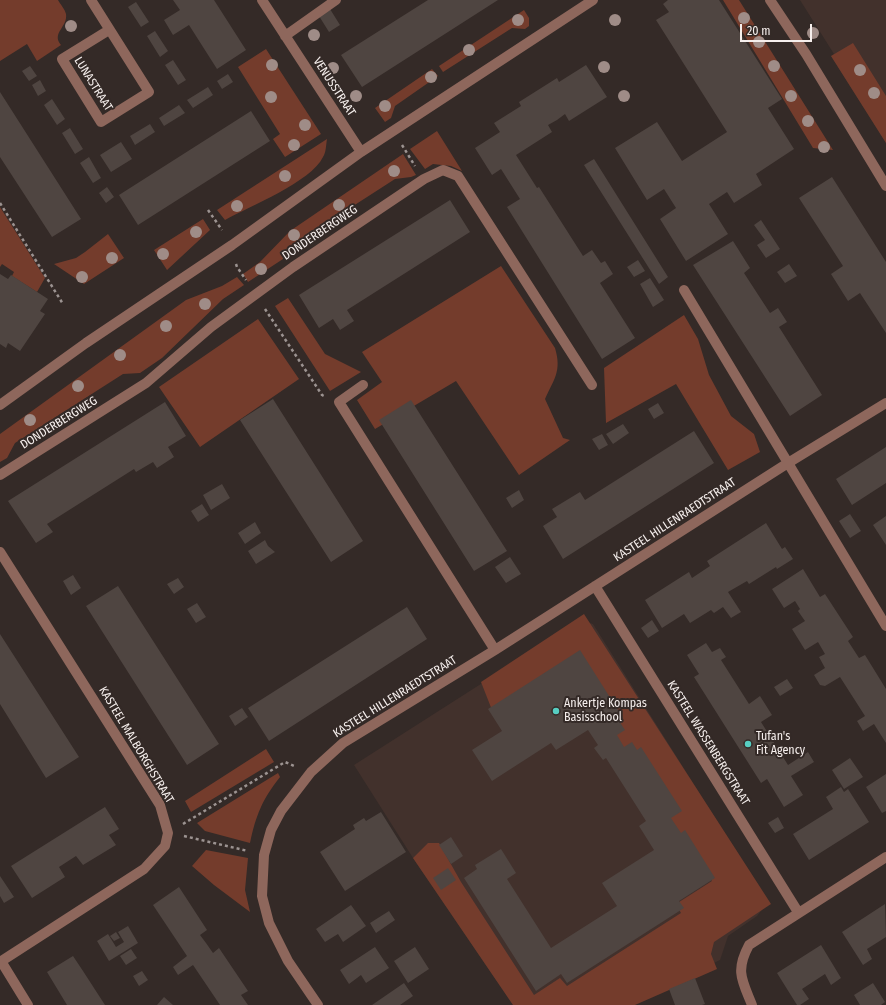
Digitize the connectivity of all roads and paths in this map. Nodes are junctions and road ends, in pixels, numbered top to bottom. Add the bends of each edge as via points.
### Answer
1 (90, 0) edge
2 (262, 0) edge
3 (336, 0) edge
4 (593, 0) edge
5 (770, 0) edge
6 (109, 30) junction
7 (285, 36) junction
8 (393, 131) junction
9 (361, 152) junction
10 (424, 179) junction
11 (886, 186) edge
12 (0, 203) edge
13 (208, 210) dead end
14 (232, 245) junction
15 (684, 290) dead end
16 (256, 295) junction
17 (63, 304) dead end
18 (363, 385) dead end
19 (592, 385) dead end
20 (339, 402) junction
21 (886, 403) edge
22 (0, 405) edge
23 (788, 463) junction
24 (0, 475) edge
25 (0, 552) edge
26 (595, 586) junction
27 (886, 626) edge
28 (494, 650) junction
29 (311, 772) junction
30 (168, 832) junction
31 (264, 855) junction
32 (886, 857) edge
33 (798, 912) junction
34 (0, 961) edge
35 (28, 1005) edge
36 (318, 1005) edge
37 (752, 1005) edge

1 - 6 street, LUNASTRAAT
2 - 7 street, VENUSSTRAAT
3 - 7 street
4 - 8 street
5 - 11 street
6 - 6 street, LUNASTRAAT via 148,92 102,122 62,59
7 - 9 street, VENUSSTRAAT
8 - 9 street
8 - 10 path
9 - 14 street
10 - 16 street, DONDERBERGWEG via 293,267
10 - 19 street, DONDERBERGWEG via 443,170 458,176
12 - 17 path
13 - 14 path
14 - 16 path via 237,267
14 - 22 street via 86,343
15 - 23 street
16 - 20 path via 322,394
16 - 24 street, DONDERBERGWEG via 211,327 146,384
18 - 20 street
20 - 28 street
21 - 23 street, KASTEEL HILLENRAEDTSTRAAT
23 - 26 street, KASTEEL HILLENRAEDTSTRAAT
23 - 27 street
25 - 30 street, KASTEEL MALBORGHSTRAAT via 160,805
26 - 28 street, KASTEEL HILLENRAEDTSTRAAT
26 - 33 street, KASTEEL WASSENBERGSTRAAT
28 - 29 street, KASTEEL HILLENRAEDTSTRAAT via 343,743
29 - 30 path via 285,762
29 - 31 street, KASTEEL HILLENRAEDTSTRAAT via 281,811 271,830
30 - 31 path
30 - 34 street via 165,846 144,869
31 - 36 street, KASTEEL HILLENRAEDTSTRAAT via 262,896 269,923 288,961
32 - 33 street
33 - 37 street via 749,945 742,958 741,976
34 - 35 street

